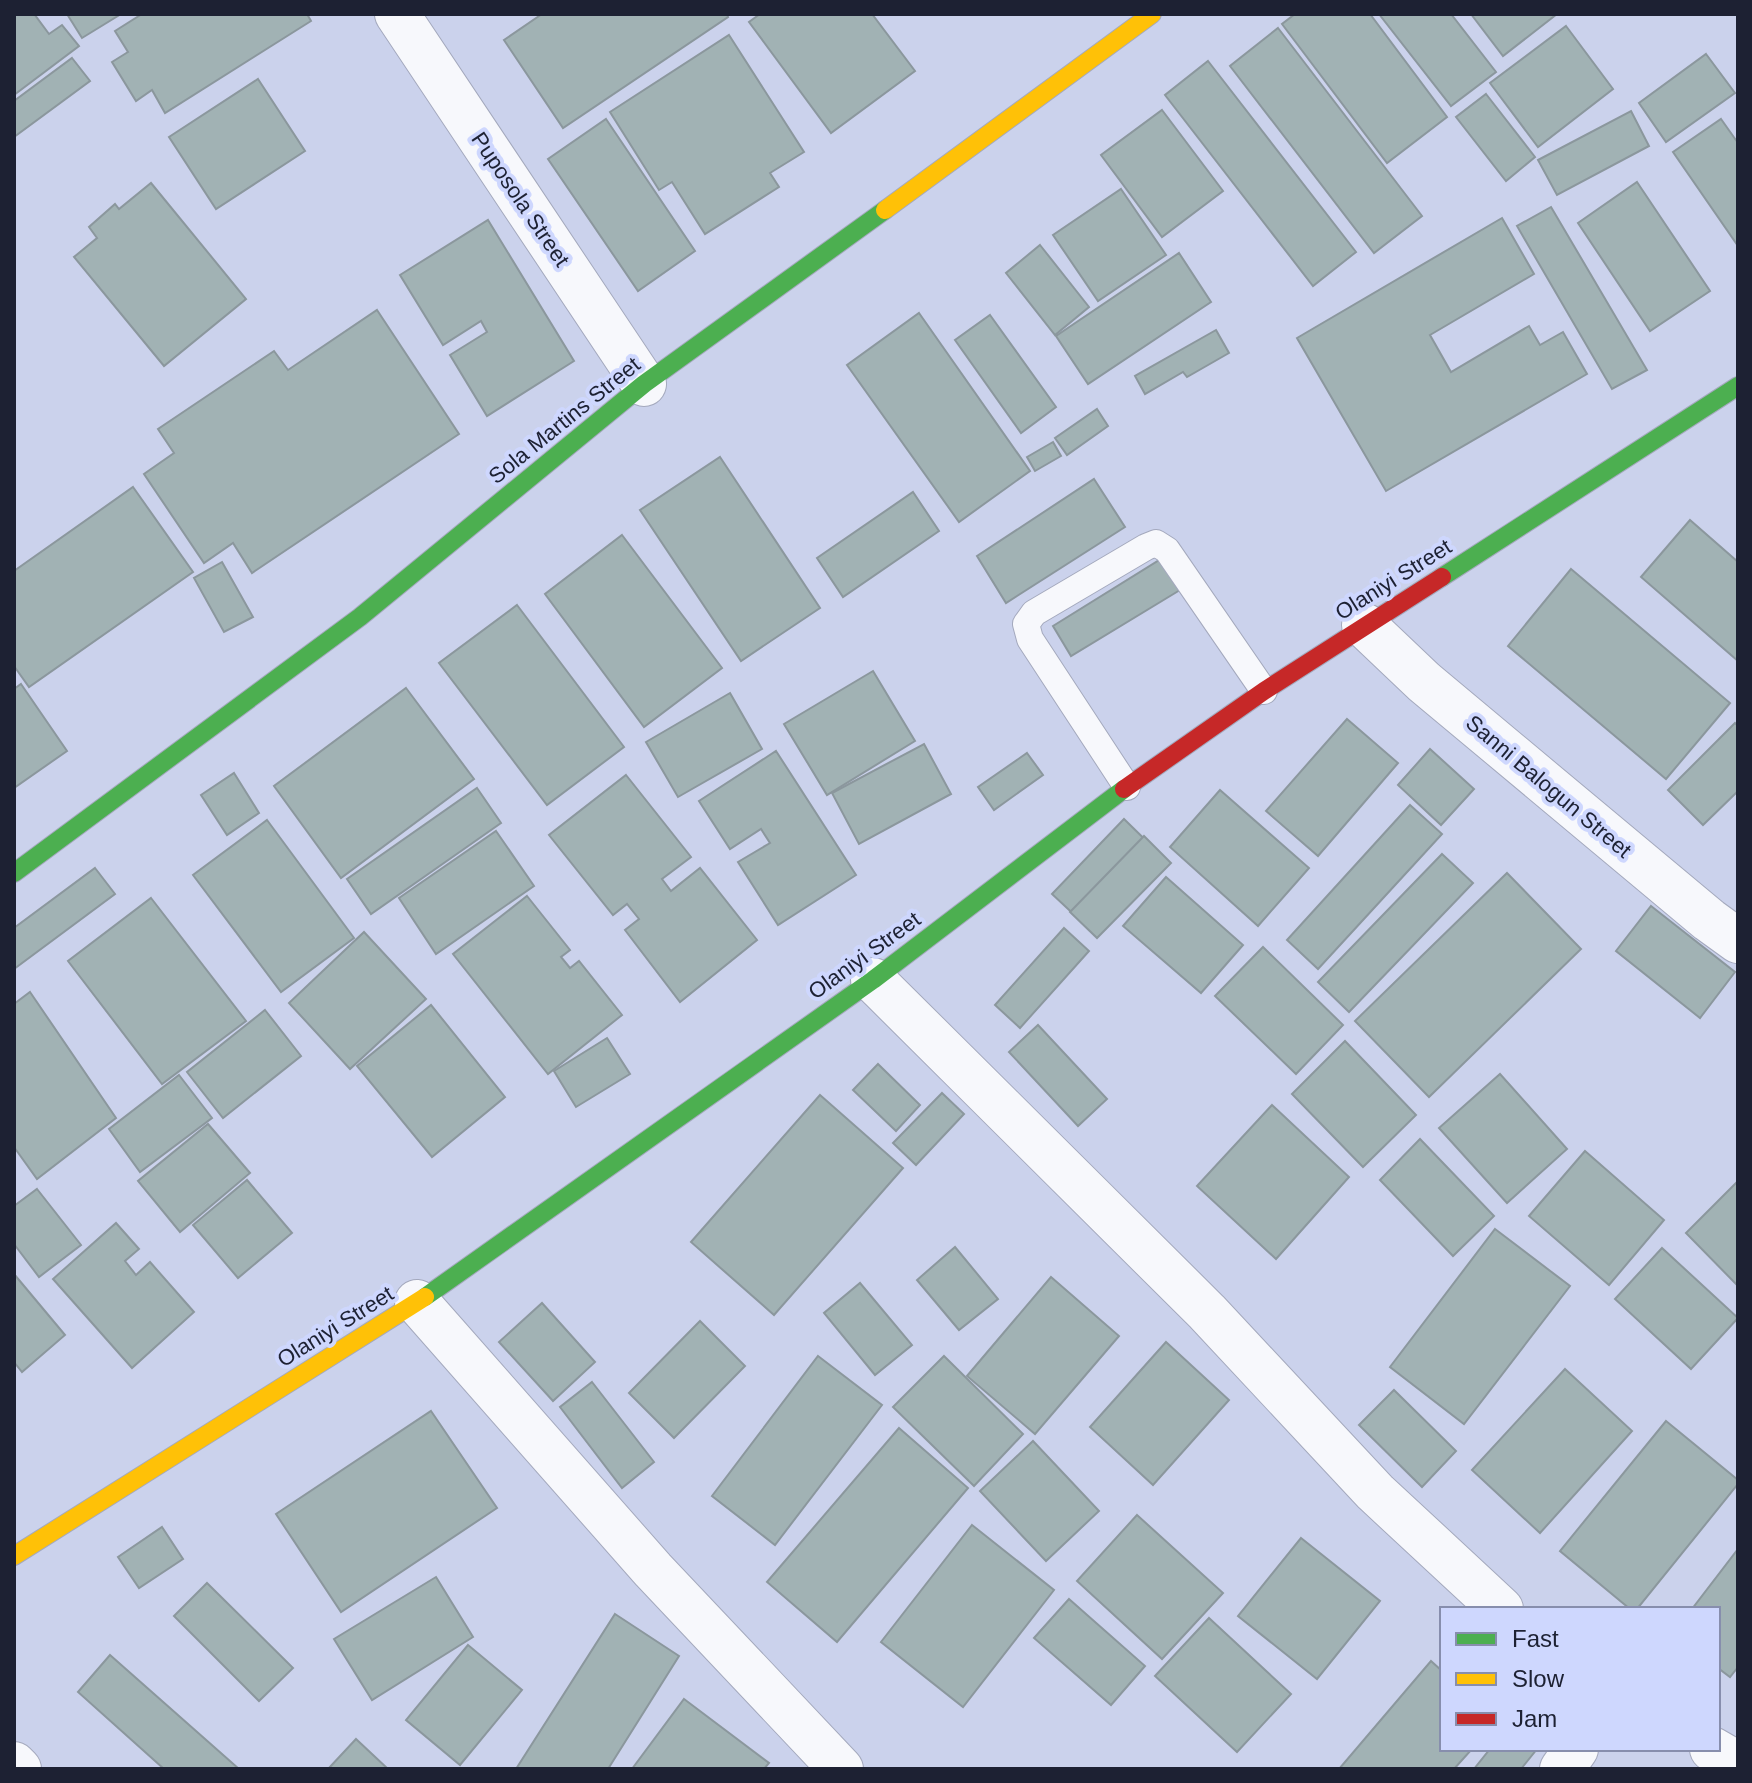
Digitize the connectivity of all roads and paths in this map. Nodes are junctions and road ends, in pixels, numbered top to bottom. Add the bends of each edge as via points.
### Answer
1 (397, 14) edge
2 (1152, 14) edge
3 (644, 384) junction
4 (1738, 386) edge
5 (1364, 625) junction
6 (1264, 691) junction
7 (1127, 787) junction
8 (14, 873) edge
9 (1728, 919) edge
10 (873, 980) junction
11 (417, 1302) junction
12 (14, 1556) edge
13 (1499, 1607) edge
14 (1575, 1751) edge
15 (1715, 1751) edge
16 (14, 1764) edge
17 (1738, 1764) edge
18 (19, 1769) edge
19 (841, 1769) edge
20 (1562, 1769) edge

1 - 3 street, Puposola Street
2 - 3 street, Sola Martins Street
3 - 8 street, Sola Martins Street via 360,617
4 - 5 street, Olaniyi Street
5 - 6 street, Olaniyi Street
5 - 9 street, Sanni Balogun Street via 1424,682
6 - 7 street, Olaniyi Street
6 - 7 lane via 1167,550 1156,543 1034,613 1026,624 1030,639
7 - 10 street, Olaniyi Street
10 - 11 street, Olaniyi Street
10 - 13 street via 1207,1312 1375,1492
11 - 12 street, Olaniyi Street
11 - 19 street via 653,1570
14 - 20 street
15 - 17 street
16 - 18 street

